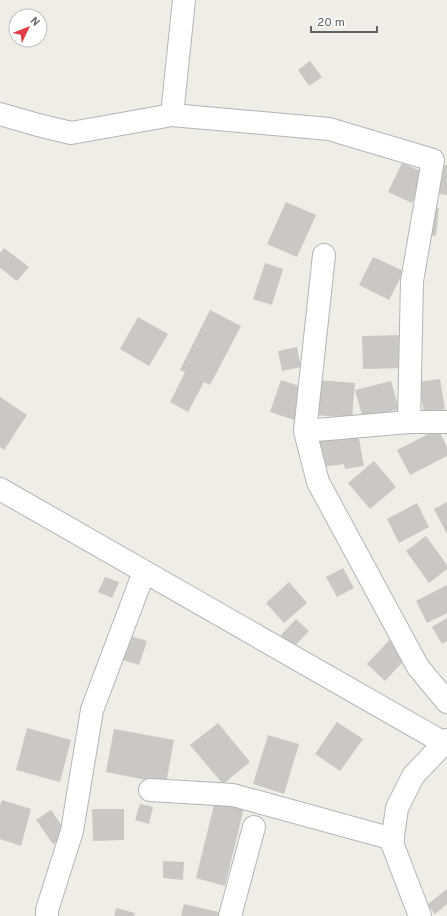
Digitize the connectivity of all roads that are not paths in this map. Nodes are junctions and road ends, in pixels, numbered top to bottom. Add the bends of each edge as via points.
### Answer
1 (184, 0) edge
2 (0, 114) edge
3 (172, 115) junction
4 (324, 255) dead end
5 (410, 422) junction
6 (447, 422) edge
7 (305, 431) junction
8 (0, 489) edge
9 (144, 572) junction
10 (447, 702) edge
11 (445, 742) edge
12 (150, 790) dead end
13 (254, 827) dead end
14 (393, 839) junction
15 (46, 916) edge
16 (230, 916) edge
17 (420, 916) edge

1 - 3 street
2 - 3 street via 71,133
3 - 5 street via 329,129 433,160 412,281
4 - 7 street
5 - 6 street
5 - 7 street
7 - 10 street via 318,482 418,667
8 - 9 street
9 - 11 street
9 - 15 street via 92,710 72,831
11 - 14 street via 413,776 397,808
12 - 14 street via 233,795
13 - 16 street
14 - 17 street via 392,843

